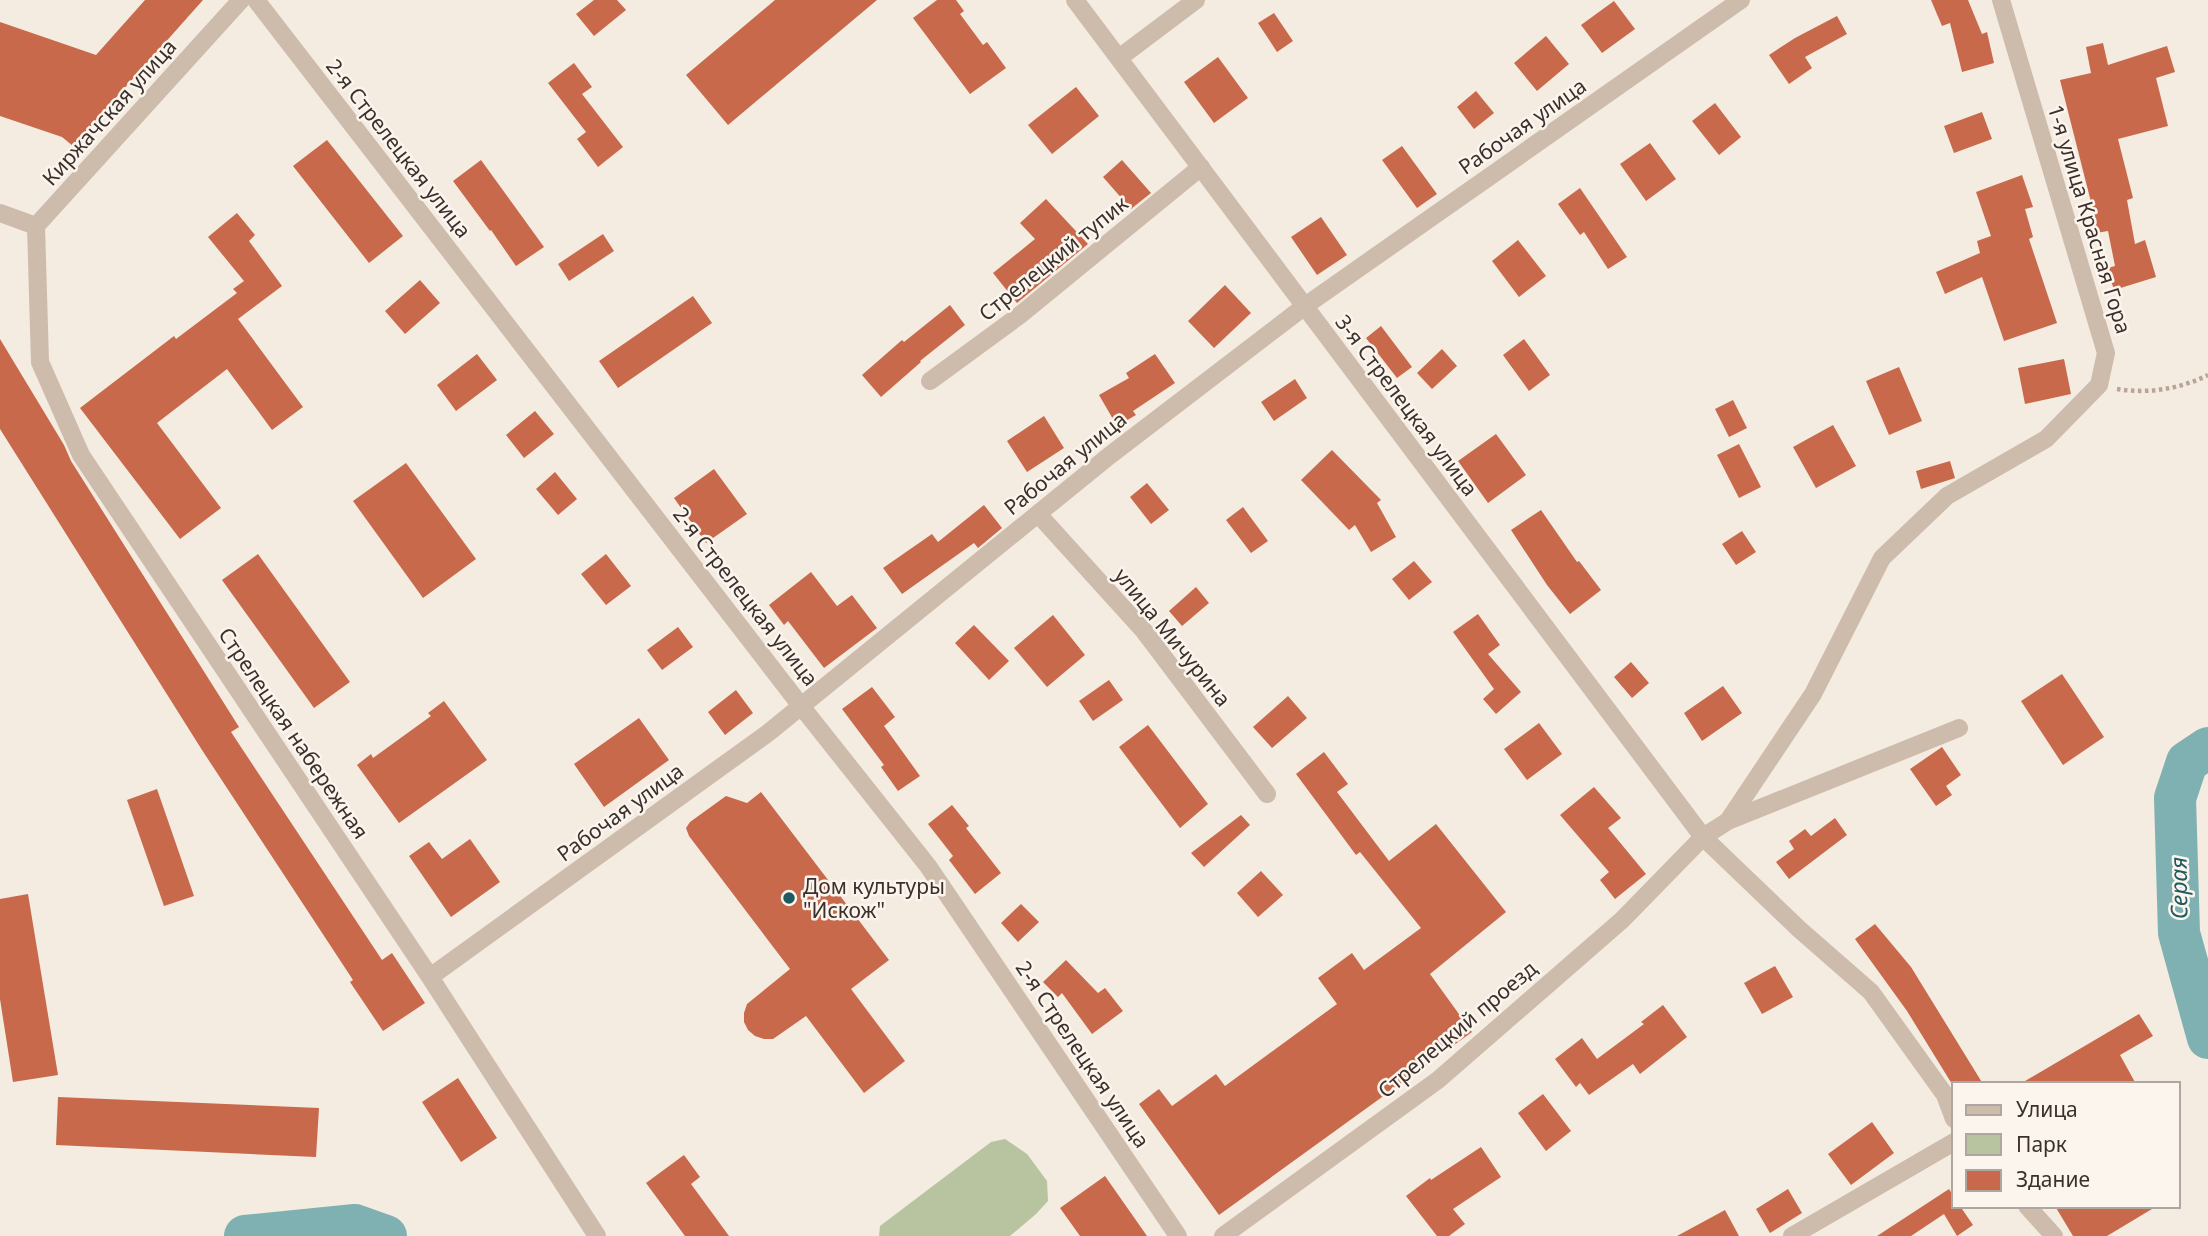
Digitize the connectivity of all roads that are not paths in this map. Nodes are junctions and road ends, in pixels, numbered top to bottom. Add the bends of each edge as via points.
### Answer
1 (241, 0) edge
2 (256, 0) edge
3 (1075, 0) edge
4 (1196, 0) edge
5 (1741, 0) edge
6 (2001, 0) edge
7 (1119, 58) junction
8 (1201, 167) junction
9 (0, 213) edge
10 (36, 226) junction
11 (1305, 306) junction
12 (930, 381) dead end
13 (1038, 514) junction
14 (801, 706) junction
15 (1959, 728) dead end
16 (1267, 794) dead end
17 (1728, 821) junction
18 (1703, 837) junction
19 (430, 977) junction
20 (1952, 1114) edge
21 (1952, 1143) edge
22 (2029, 1208) edge
23 (597, 1236) edge
24 (1178, 1236) edge
25 (1223, 1236) edge
26 (1792, 1236) edge
27 (2054, 1236) edge

1 - 10 street, Киржачская улица
2 - 14 street, 2-я Стрелецкая улица
3 - 7 street, 3-я Стрелецкая улица
4 - 7 street
5 - 11 street, Рабочая улица
6 - 17 street, 1-я улица Красная Гора via 2106,354 2099,385 2046,439 1947,496 1882,558 1813,694
7 - 8 street, 3-я Стрелецкая улица
8 - 11 street, 3-я Стрелецкая улица
8 - 12 street, Стрелецкий тупик via 1020,315
9 - 10 street
10 - 19 street, Стрелецкая набережная via 40,362 81,455
11 - 13 street, Рабочая улица
11 - 18 street, 3-я Стрелецкая улица
13 - 14 street, Рабочая улица
13 - 16 street, улица Мичурина via 1144,631
14 - 19 street, Рабочая улица
14 - 24 street, 2-я Стрелецкая улица via 928,866
15 - 17 street
17 - 18 street
18 - 20 street, 3-я Стрелецкая улица via 1871,992 1945,1095
18 - 25 street, Стрелецкий проезд via 1622,920 1438,1080
19 - 23 street, Стрелецкая набережная
21 - 26 street
22 - 27 street

